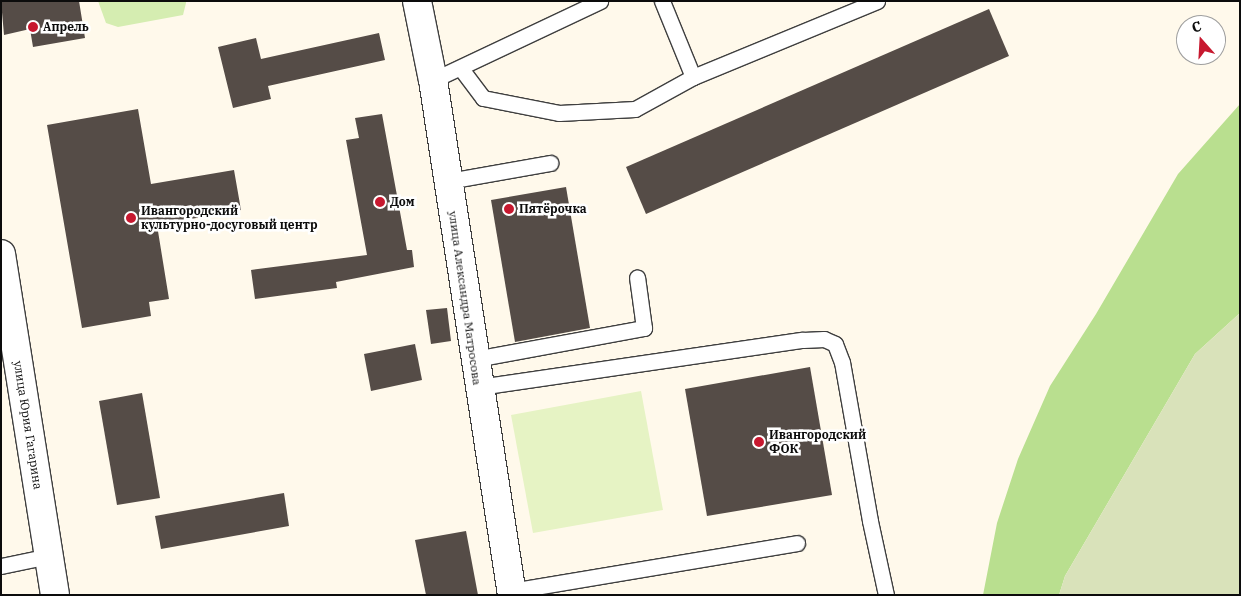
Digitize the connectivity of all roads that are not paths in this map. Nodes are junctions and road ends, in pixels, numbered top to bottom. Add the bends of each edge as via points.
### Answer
1 (600, 1) edge
2 (662, 1) edge
3 (878, 1) edge
4 (422, 3) edge
5 (462, 70) junction
6 (693, 77) junction
7 (433, 80) junction
8 (550, 163) dead end
9 (448, 181) junction
10 (1, 254) edge
11 (637, 277) dead end
12 (475, 359) junction
13 (479, 387) junction
14 (797, 543) dead end
15 (49, 556) junction
16 (1, 566) edge
17 (511, 593) edge
18 (55, 595) edge
19 (886, 595) edge

1 - 5 lane
2 - 6 lane
3 - 6 lane
4 - 7 street, улица Александра Матросова
5 - 6 lane via 483,98 559,113 635,109
5 - 7 lane
7 - 9 street, улица Александра Матросова
8 - 9 lane
9 - 12 street, улица Александра Матросова
10 - 15 street, улица Юрия Гагарина
11 - 12 lane via 644,328
12 - 13 street, улица Александра Матросова
13 - 17 street, улица Александра Матросова
13 - 19 lane via 803,340 824,339 835,344 842,362
14 - 17 lane
15 - 16 lane
15 - 18 street, улица Юрия Гагарина

